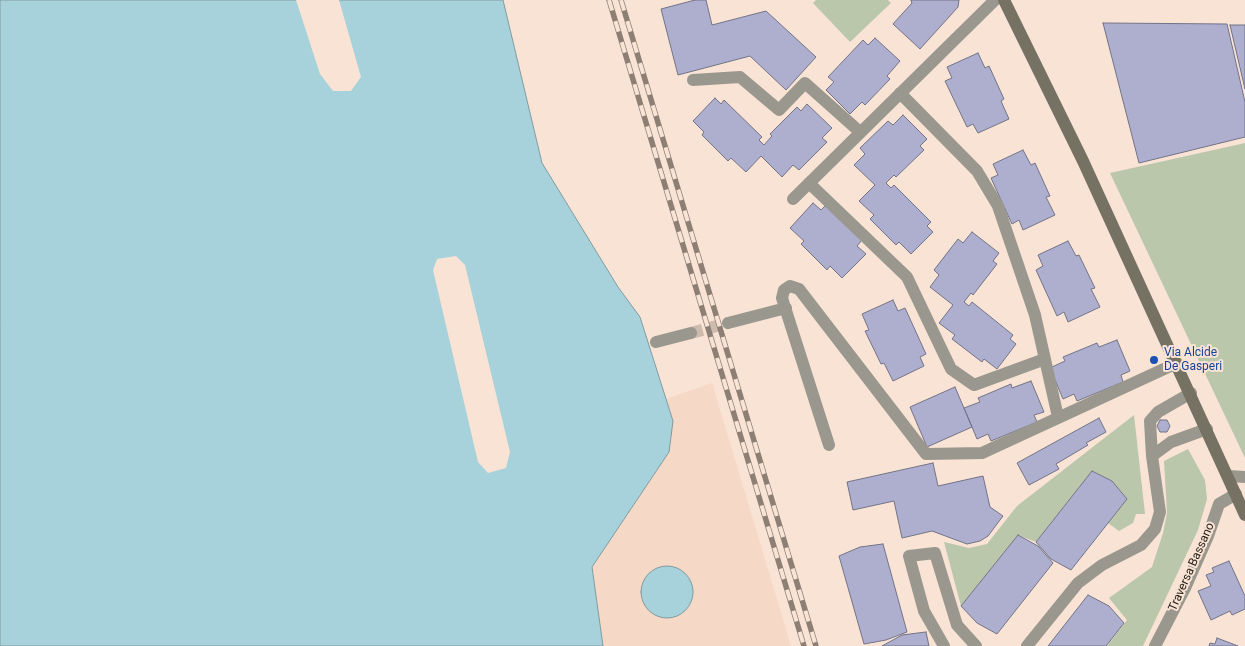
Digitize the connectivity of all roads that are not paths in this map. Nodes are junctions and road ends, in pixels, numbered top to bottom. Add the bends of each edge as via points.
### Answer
1 (995, 0) edge
2 (1004, 0) edge
3 (693, 80) dead end
4 (900, 92) junction
5 (860, 132) junction
6 (809, 183) junction
7 (793, 199) dead end
8 (786, 308) junction
9 (728, 323) tunnel mouth
10 (691, 333) tunnel mouth
11 (656, 342) dead end
12 (1045, 359) junction
13 (1177, 363) junction
14 (1190, 393) junction
15 (1058, 418) junction
16 (1207, 429) junction
17 (829, 445) dead end
18 (1152, 456) junction
19 (1228, 476) junction
20 (1245, 477) edge
21 (1236, 494) junction
22 (1245, 515) edge
23 (944, 646) edge
24 (976, 646) edge
25 (1027, 646) edge
26 (1155, 646) edge

1 - 4 street
2 - 13 street
3 - 5 street via 740,77 779,110 805,83
4 - 5 street
4 - 12 street via 977,171 998,206 1035,315
5 - 6 street
6 - 7 street
6 - 12 street via 906,277 951,369 974,386
8 - 9 street
8 - 15 street via 782,298 784,290 790,286 799,289 926,454 982,453
8 - 17 street
10 - 11 street
12 - 15 street
13 - 14 street
13 - 15 street
14 - 16 street
14 - 18 street via 1158,412 1150,421
16 - 18 street via 1171,442
16 - 19 street
18 - 25 street via 1160,512 1155,529 1142,545 1102,565 1078,583
19 - 20 street
19 - 21 street
21 - 22 street
21 - 26 street, Traversa Bassano via 1219,504 1185,588
23 - 24 street via 924,611 909,556 934,553 958,625

